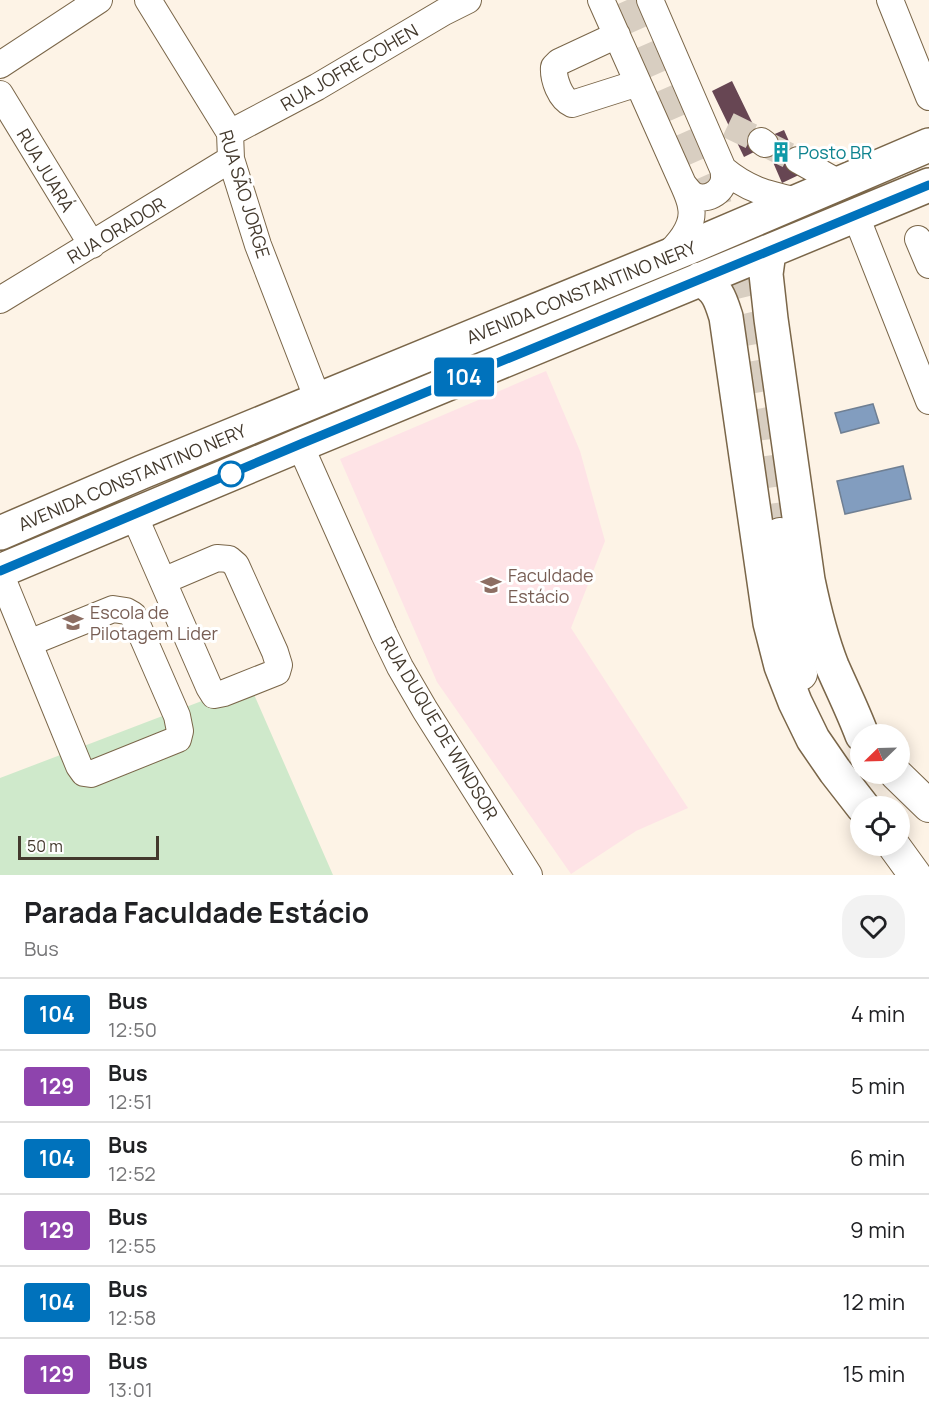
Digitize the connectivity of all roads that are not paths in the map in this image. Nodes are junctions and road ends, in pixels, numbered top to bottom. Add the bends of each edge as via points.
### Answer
1 (99, 0) edge
2 (148, 0) edge
3 (468, 0) edge
4 (601, 0) edge
5 (650, 0) edge
6 (890, 0) edge
7 (617, 35) junction
8 (0, 65) edge
9 (638, 83) junction
10 (0, 94) edge
11 (929, 97) edge
12 (699, 110) junction
13 (728, 125) tunnel mouth
14 (230, 134) junction
15 (929, 145) edge
16 (231, 159) junction
17 (798, 160) tunnel mouth
18 (723, 169) junction
19 (839, 183) junction
20 (683, 184) junction
21 (929, 185) edge
22 (798, 201) junction
23 (856, 216) junction
24 (918, 239) dead end
25 (92, 245) junction
26 (769, 252) junction
27 (664, 258) junction
28 (929, 265) edge
29 (700, 279) junction
30 (0, 300) edge
31 (318, 400) junction
32 (929, 401) edge
33 (300, 445) junction
34 (134, 514) junction
35 (0, 533) edge
36 (0, 572) edge
37 (163, 581) junction
38 (29, 643) junction
39 (854, 724) edge
40 (858, 724) edge
41 (850, 776) edge
42 (906, 784) edge
43 (854, 796) edge
44 (929, 806) edge
45 (901, 856) edge
46 (529, 875) edge
47 (915, 875) edge

1 - 8 street
2 - 14 street, RUA SÃO JORGE
3 - 14 street, RUA JOFRE COHEN
4 - 7 street
5 - 12 street
6 - 11 street
7 - 9 street
7 - 9 street via 554,67 561,94 572,104
9 - 20 street
10 - 25 street, RUA JUARÁ
12 - 13 street
12 - 18 street
14 - 16 street, RUA SÃO JORGE
15 - 19 highway, AVENIDA CONSTANTINO NERY
16 - 25 street, RUA ORADOR
16 - 31 street, RUA SÃO JORGE via 258,245
17 - 19 street
18 - 20 street via 722,187 708,197 690,193
18 - 22 street via 744,185 765,194
19 - 22 highway, AVENIDA CONSTANTINO NERY
20 - 27 street via 692,208 689,226
21 - 23 highway, AVENIDA CONSTANTINO NERY
22 - 27 highway, AVENIDA CONSTANTINO NERY
23 - 26 highway, AVENIDA CONSTANTINO NERY
23 - 32 street
24 - 28 street
25 - 30 street, RUA ORADOR
26 - 29 highway, AVENIDA CONSTANTINO NERY
26 - 40 highway via 766,274 771,319 808,580 822,640
27 - 31 highway, AVENIDA CONSTANTINO NERY
29 - 33 highway, AVENIDA CONSTANTINO NERY
29 - 43 highway via 712,287 726,317 770,624 781,666 813,739
31 - 35 highway, AVENIDA CONSTANTINO NERY
33 - 34 highway, AVENIDA CONSTANTINO NERY
33 - 46 street, RUA DUQUE DE WINDSOR via 400,667
34 - 36 highway, AVENIDA CONSTANTINO NERY
34 - 37 street
36 - 38 street
37 - 37 street via 214,695 278,672 275,652 236,565 229,558 217,558
38 - 38 street via 84,773 91,774 178,739 177,716 133,615 126,610 113,609
39 - 41 main road via 833,694 817,660 780,534 782,586 796,662 830,742
42 - 44 main road
45 - 47 main road

